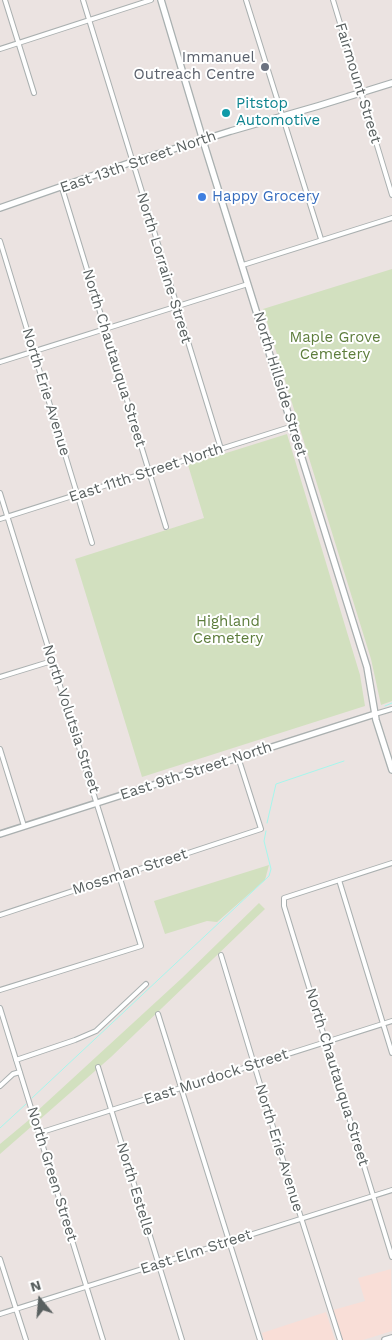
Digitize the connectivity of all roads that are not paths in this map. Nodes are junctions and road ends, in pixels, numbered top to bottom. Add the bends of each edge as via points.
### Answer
1 (5, 0) edge
2 (83, 0) edge
3 (151, 0) edge
4 (161, 0) edge
5 (246, 0) edge
6 (333, 0) edge
7 (89, 21) junction
8 (18, 43) junction
9 (0, 49) edge
10 (392, 82) edge
11 (34, 93) dead end
12 (360, 93) junction
13 (283, 115) junction
14 (203, 140) junction
15 (132, 162) junction
16 (62, 188) junction
17 (392, 195) edge
18 (0, 208) edge
19 (392, 218) edge
20 (321, 239) junction
21 (0, 240) edge
22 (243, 265) junction
23 (249, 284) junction
24 (176, 307) junction
25 (105, 329) junction
26 (34, 351) junction
27 (0, 362) edge
28 (293, 426) junction
29 (221, 449) junction
30 (148, 471) junction
31 (0, 493) edge
32 (77, 495) junction
33 (7, 517) junction
34 (0, 519) edge
35 (166, 527) dead end
36 (92, 543) dead end
37 (52, 661) junction
38 (0, 677) edge
39 (392, 709) edge
40 (375, 714) junction
41 (0, 749) edge
42 (238, 757) junction
43 (392, 770) edge
44 (97, 802) junction
45 (24, 826) junction
46 (0, 834) edge
47 (392, 863) edge
48 (120, 876) junction
49 (338, 880) junction
50 (0, 915) edge
51 (221, 955) dead end
52 (146, 984) dead end
53 (0, 990) edge
54 (0, 1008) edge
55 (158, 1014) dead end
56 (392, 1021) edge
57 (383, 1024) junction
58 (326, 1042) junction
59 (392, 1053) edge
60 (16, 1060) junction
61 (254, 1065) junction
62 (98, 1066) dead end
63 (20, 1072) junction
64 (0, 1086) edge
65 (182, 1088) junction
66 (111, 1110) junction
67 (39, 1133) junction
68 (392, 1190) edge
69 (373, 1196) junction
70 (301, 1219) junction
71 (229, 1241) junction
72 (392, 1257) edge
73 (0, 1259) edge
74 (158, 1264) junction
75 (87, 1286) junction
76 (16, 1309) junction
77 (0, 1314) edge
78 (392, 1338) edge
79 (26, 1340) edge
80 (104, 1340) edge
81 (182, 1340) edge
82 (260, 1340) edge
83 (340, 1340) edge
84 (386, 1340) edge

1 - 8 street
2 - 7 street, North Lorraine Street
3 - 7 street
4 - 14 main road, North Hillside Street
5 - 13 street
6 - 12 street, Fairmount Street
7 - 8 street
7 - 15 street, North Lorraine Street
8 - 9 street
8 - 11 street
10 - 12 main road, East 13th Street North
12 - 13 main road, East 13th Street North
12 - 17 street, Fairmount Street
13 - 14 main road, East 13th Street North
13 - 20 street
14 - 15 main road, East 13th Street North
14 - 22 main road, North Hillside Street
15 - 16 main road, East 13th Street North
15 - 24 street, North Lorraine Street
16 - 18 main road, East 13th Street North
16 - 25 street, North Chautauqua Street
19 - 20 street
20 - 22 street
21 - 26 street, North Erie Avenue
22 - 23 main road, North Hillside Street
23 - 24 street
23 - 28 main road, North Hillside Street
24 - 25 street
24 - 29 street, North Lorraine Street
25 - 26 street
25 - 30 street, North Chautauqua Street
26 - 27 street
26 - 32 street, North Erie Avenue
28 - 29 street, East 11th Street North
28 - 40 main road, North Hillside Street via 367,667
29 - 30 street, East 11th Street North
30 - 32 street, East 11th Street North
30 - 35 street, North Chautauqua Street
31 - 33 street, North Volutsia Street
32 - 33 street, East 11th Street North
32 - 36 street, North Erie Avenue
33 - 34 street, East 11th Street North
33 - 37 street, North Volutsia Street
37 - 38 street
37 - 44 street, North Volutsia Street
39 - 40 street, East 9th Street North
40 - 42 street, East 9th Street North
40 - 43 main road, North Hillside Street
41 - 45 street
42 - 44 street, East 9th Street North
42 - 48 street, Mossman Street via 261,829
44 - 45 street, East 9th Street North
44 - 48 street, North Volutsia Street
45 - 46 street, East 9th Street North
47 - 49 street
48 - 50 street, Mossman Street
48 - 53 street, North Volutsia Street via 141,946
49 - 57 street
49 - 58 street, North Chautauqua Street via 284,898
51 - 61 street, North Erie Avenue
52 - 60 street via 96,1031
54 - 60 street, North Green Street
55 - 65 street
56 - 57 street, East Murdock Street
57 - 58 street, East Murdock Street
57 - 59 street
58 - 61 street, East Murdock Street
58 - 69 street, North Chautauqua Street
60 - 63 street, North Green Street
61 - 65 street, East Murdock Street
61 - 70 street, North Erie Avenue
62 - 66 street, North Estelle
63 - 64 street
63 - 67 street, North Green Street
65 - 66 street, East Murdock Street
65 - 71 street
66 - 67 street, East Murdock Street
66 - 74 street, North Estelle
67 - 75 street, North Green Street
68 - 69 street, East Elm Street
69 - 70 street, East Elm Street
69 - 72 street, North Chautauqua Street
70 - 71 street, East Elm Street
70 - 83 street, North Erie Avenue
71 - 74 street, East Elm Street
71 - 82 street
73 - 76 street
74 - 75 street, East Elm Street
74 - 81 street, North Estelle
75 - 76 street, East Elm Street
75 - 80 street, North Green Street
76 - 77 street, East Elm Street
76 - 79 street
78 - 84 main road

